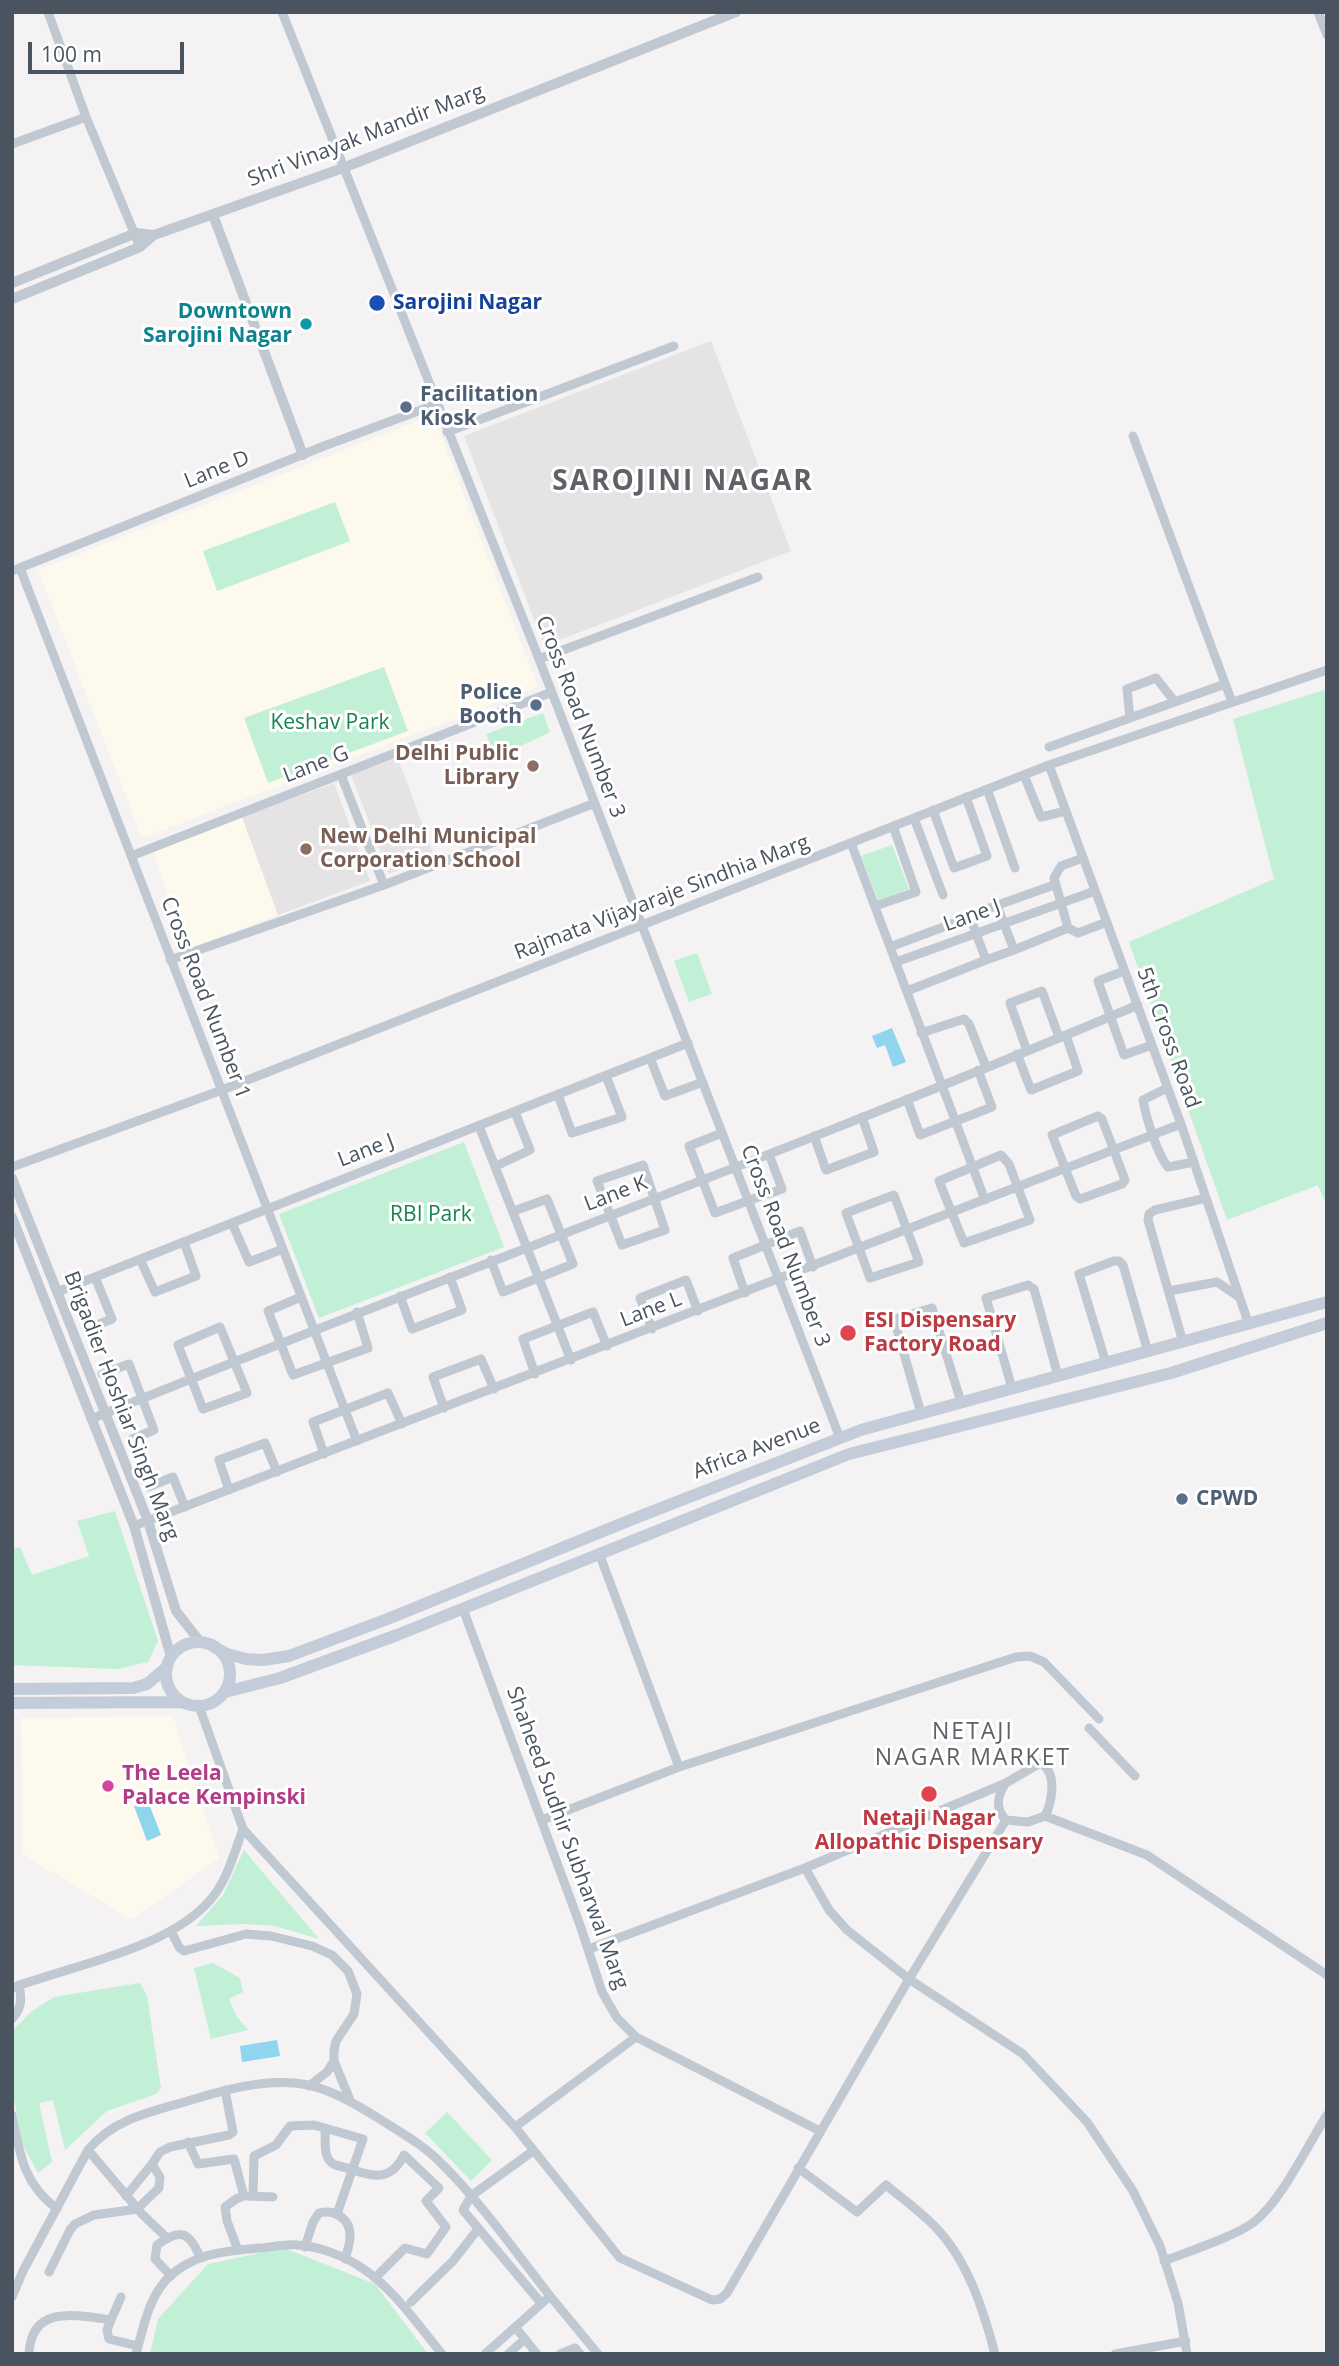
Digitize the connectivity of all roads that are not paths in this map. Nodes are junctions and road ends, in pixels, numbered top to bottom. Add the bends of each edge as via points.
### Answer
1 (48, 12) edge
2 (282, 12) edge
3 (736, 12) edge
4 (1318, 12) edge
5 (1327, 34) edge
6 (86, 117) junction
7 (12, 144) edge
8 (343, 168) junction
9 (213, 215) junction
10 (136, 233) junction
11 (154, 235) junction
12 (140, 247) junction
13 (12, 283) edge
14 (12, 299) edge
15 (674, 346) dead end
16 (437, 404) junction
17 (447, 432) junction
18 (1133, 436) dead end
19 (303, 455) junction
20 (16, 569) edge
21 (758, 577) dead end
22 (539, 660) junction
23 (1327, 670) edge
24 (1225, 684) junction
25 (552, 692) junction
26 (1175, 702) junction
27 (1232, 702) junction
28 (1129, 718) junction
29 (1049, 747) dead end
30 (1049, 765) junction
31 (341, 775) junction
32 (1024, 775) junction
33 (987, 789) junction
34 (967, 797) junction
35 (595, 803) junction
36 (933, 810) junction
37 (1066, 811) junction
38 (914, 818) junction
39 (893, 826) junction
40 (850, 843) junction
41 (131, 856) junction
42 (1083, 858) junction
43 (1015, 868) dead end
44 (384, 885) junction
45 (1054, 885) junction
46 (1095, 891) junction
47 (943, 895) dead end
48 (1061, 904) junction
49 (875, 906) junction
50 (995, 906) junction
51 (970, 918) junction
52 (1004, 922) junction
53 (1107, 922) junction
54 (642, 925) junction
55 (1068, 929) junction
56 (976, 932) junction
57 (890, 947) junction
58 (1014, 950) junction
59 (170, 960) junction
60 (986, 960) junction
61 (896, 962) junction
62 (1124, 971) junction
63 (907, 990) junction
64 (1138, 1005) junction
65 (1110, 1017) junction
66 (921, 1033) junction
67 (1063, 1036) junction
68 (688, 1043) junction
69 (1152, 1045) junction
70 (1022, 1053) junction
71 (650, 1058) junction
72 (982, 1069) junction
73 (606, 1076) junction
74 (703, 1082) junction
75 (941, 1086) junction
76 (1167, 1088) junction
77 (222, 1090) junction
78 (558, 1095) junction
79 (907, 1099) junction
80 (515, 1112) junction
81 (862, 1118) junction
82 (955, 1122) junction
83 (1181, 1124) junction
84 (480, 1126) junction
85 (722, 1133) junction
86 (1154, 1135) junction
87 (814, 1136) junction
88 (1115, 1150) junction
89 (769, 1154) junction
90 (1194, 1162) junction
91 (496, 1166) junction
92 (12, 1167) edge
93 (972, 1167) junction
94 (736, 1168) junction
95 (1065, 1169) junction
96 (12, 1178) edge
97 (702, 1181) junction
98 (1017, 1187) junction
99 (1206, 1198) junction
100 (654, 1199) junction
101 (985, 1200) junction
102 (749, 1201) junction
103 (268, 1209) junction
104 (514, 1211) junction
105 (952, 1213) junction
106 (609, 1216) junction
107 (12, 1217) edge
108 (232, 1223) junction
109 (907, 1230) junction
110 (562, 1234) junction
111 (184, 1242) junction
112 (766, 1245) junction
113 (528, 1246) junction
114 (283, 1249) junction
115 (859, 1249) junction
116 (140, 1259) junction
117 (491, 1260) junction
118 (813, 1267) junction
119 (450, 1276) junction
120 (95, 1277) junction
121 (540, 1278) junction
122 (779, 1280) junction
123 (1169, 1291) junction
124 (57, 1292) junction
125 (745, 1293) junction
126 (400, 1296) junction
127 (302, 1297) junction
128 (1240, 1298) junction
129 (1327, 1301) edge
130 (698, 1311) junction
131 (357, 1312) junction
132 (1327, 1323) edge
133 (1249, 1325) junction
134 (558, 1326) junction
135 (89, 1328) dead end
136 (314, 1329) junction
137 (652, 1329) junction
138 (1183, 1342) junction
139 (280, 1343) junction
140 (607, 1346) junction
141 (1148, 1352) junction
142 (571, 1360) junction
143 (234, 1361) junction
144 (327, 1362) junction
145 (1106, 1363) junction
146 (103, 1374) dead end
147 (535, 1374) junction
148 (1058, 1376) junction
149 (191, 1378) junction
150 (1012, 1388) junction
151 (494, 1389) junction
152 (143, 1398) junction
153 (961, 1402) junction
154 (444, 1408) junction
155 (345, 1409) junction
156 (105, 1413) junction
157 (921, 1413) junction
158 (91, 1419) junction
159 (402, 1424) junction
160 (840, 1437) junction
161 (132, 1439) dead end
162 (357, 1441) junction
163 (324, 1454) junction
164 (276, 1472) junction
165 (148, 1487) dead end
166 (229, 1490) junction
167 (185, 1507) junction
168 (148, 1521) junction
169 (134, 1527) junction
170 (600, 1553) junction
171 (463, 1609) junction
172 (201, 1643) junction
173 (216, 1648) junction
174 (169, 1662) junction
175 (12, 1689) edge
176 (225, 1692) junction
177 (182, 1702) junction
178 (12, 1703) edge
179 (199, 1706) junction
180 (1099, 1719) dead end
181 (1089, 1728) dead end
182 (679, 1767) junction
183 (1135, 1776) dead end
184 (1006, 1783) junction
185 (1045, 1816) junction
186 (542, 1820) junction
187 (1006, 1820) junction
188 (243, 1829) junction
189 (805, 1868) junction
190 (172, 1931) junction
191 (589, 1949) junction
192 (1327, 1975) edge
193 (909, 1979) junction
194 (16, 1986) edge
195 (12, 2019) edge
196 (636, 2038) junction
197 (334, 2061) junction
198 (309, 2086) junction
199 (225, 2090) junction
200 (350, 2100) junction
201 (12, 2115) edge
202 (1327, 2115) edge
203 (516, 2127) junction
204 (325, 2129) junction
205 (820, 2131) junction
206 (188, 2142) junction
207 (88, 2150) junction
208 (533, 2151) junction
209 (152, 2164) junction
210 (798, 2168) junction
211 (353, 2169) junction
212 (126, 2196) junction
213 (248, 2196) junction
214 (471, 2196) junction
215 (273, 2197) dead end
216 (57, 2209) junction
217 (137, 2209) junction
218 (337, 2214) junction
219 (478, 2229) junction
220 (167, 2238) junction
221 (305, 2247) junction
222 (238, 2250) junction
223 (200, 2257) junction
224 (345, 2259) junction
225 (1164, 2261) junction
226 (49, 2272) dead end
227 (171, 2276) junction
228 (375, 2278) junction
229 (550, 2296) junction
230 (12, 2297) edge
231 (121, 2297) dead end
232 (411, 2302) dead end
233 (541, 2303) junction
234 (111, 2320) junction
235 (514, 2327) junction
236 (525, 2339) junction
237 (1186, 2341) junction
238 (137, 2350) edge
239 (488, 2353) edge
240 (30, 2354) edge
241 (442, 2354) edge
242 (508, 2354) edge
243 (537, 2354) edge
244 (560, 2354) edge
245 (580, 2354) edge
246 (598, 2354) edge
247 (995, 2354) edge
248 (1115, 2354) edge
249 (1187, 2354) edge

1 - 6 street
2 - 8 street, Cross Road Number 3
3 - 8 street, Shri Vinayak Mandir Marg
4 - 5 street
6 - 7 street
6 - 10 street
8 - 9 street, Shri Vinayak Mandir Marg
8 - 16 street, Cross Road Number 3
9 - 11 street, Shri Vinayak Mandir Marg
9 - 19 street
10 - 11 street
10 - 12 street
10 - 13 street
11 - 12 street, Shri Vinayak Mandir Marg
12 - 14 street, Shri Vinayak Mandir Marg
15 - 17 street
16 - 17 street, Cross Road Number 3
16 - 19 street, Lane D
17 - 22 street, Cross Road Number 3
18 - 24 street
19 - 20 street, Lane D
20 - 41 street, Cross Road Number 1
21 - 22 street
22 - 25 street, Cross Road Number 3
23 - 27 street, Rajmata Vijayaraje Sindhia Marg
24 - 26 street
24 - 27 street
25 - 31 street, Lane G
25 - 35 street, Cross Road Number 3
26 - 28 street
26 - 28 street via 1156,678 1127,689
27 - 30 street, Rajmata Vijayaraje Sindhia Marg
28 - 29 street
30 - 32 street, Rajmata Vijayaraje Sindhia Marg
30 - 37 street, 5th Cross Road
31 - 41 street, Lane G
31 - 44 street
32 - 33 street, Rajmata Vijayaraje Sindhia Marg
32 - 37 street via 1041,817
33 - 34 street, Rajmata Vijayaraje Sindhia Marg
33 - 43 street
34 - 36 street, Rajmata Vijayaraje Sindhia Marg
34 - 36 street via 987,856 954,868
35 - 44 street
35 - 54 street, Cross Road Number 3
36 - 38 street, Rajmata Vijayaraje Sindhia Marg
37 - 42 street, 5th Cross Road
38 - 39 street, Rajmata Vijayaraje Sindhia Marg
38 - 47 street
39 - 40 street, Rajmata Vijayaraje Sindhia Marg
39 - 49 street via 916,892
40 - 49 street
40 - 54 street, Rajmata Vijayaraje Sindhia Marg
41 - 59 street, Cross Road Number 1
42 - 45 street via 1057,869
42 - 46 street, 5th Cross Road
44 - 59 street
45 - 48 street
45 - 50 street
46 - 48 street, Lane J
46 - 53 street, 5th Cross Road
48 - 52 street, Lane J
48 - 55 street
49 - 57 street
50 - 51 street
50 - 52 street
51 - 56 street
51 - 57 street
52 - 56 street, Lane J
52 - 58 street
53 - 55 street via 1078,933
53 - 62 street, 5th Cross Road
54 - 68 street, Cross Road Number 3
54 - 77 street, Rajmata Vijayaraje Sindhia Marg
55 - 58 street
56 - 60 street
56 - 61 street, Lane J
57 - 61 street
58 - 60 street
59 - 77 street, Cross Road Number 1
60 - 63 street
61 - 63 street
62 - 64 street, 5th Cross Road
62 - 65 street via 1098,981
63 - 66 street
64 - 65 street, Lane K
64 - 69 street, 5th Cross Road
65 - 67 street, Lane K
65 - 69 street via 1124,1055
66 - 72 street via 964,1019
66 - 75 street
67 - 70 street, Lane K
67 - 70 street via 1078,1071 1031,1090
67 - 70 street via 1042,991 1010,1003
68 - 71 street, Lane J
68 - 74 street, Cross Road Number 3
69 - 76 street, 5th Cross Road
70 - 72 street, Lane K
71 - 73 street, Lane J
71 - 74 street via 665,1096
72 - 75 street, Lane K
72 - 82 street via 992,1107
73 - 78 street, Lane J
73 - 78 street via 622,1117 572,1133
74 - 85 street, Cross Road Number 3
75 - 79 street, Lane K
75 - 82 street
76 - 83 street, 5th Cross Road
76 - 86 street via 1143,1100
77 - 92 street, Rajmata Vijayaraje Sindhia Marg
77 - 103 street, Cross Road Number 1
78 - 80 street, Lane J
79 - 81 street, Lane K
79 - 82 street via 920,1135
80 - 84 street, Lane J
80 - 91 street via 530,1150
81 - 87 street, Lane K
81 - 87 street via 874,1152 827,1170
82 - 93 street
83 - 86 street, Lane L
83 - 90 street, 5th Cross Road
84 - 91 street
84 - 103 street, Lane J
85 - 94 street, Cross Road Number 3
85 - 97 street via 690,1146
86 - 88 street, Lane L
86 - 90 street via 1168,1167
87 - 89 street, Lane K
88 - 95 street, Lane L
88 - 95 street via 1125,1175 1122,1184 1080,1199
88 - 95 street via 1102,1119 1092,1118 1052,1135
89 - 94 street, Lane K
89 - 102 street via 782,1189
90 - 99 street, 5th Cross Road
91 - 104 street
93 - 98 street via 1001,1155
93 - 101 street
93 - 105 street via 939,1181
94 - 97 street, Lane K
94 - 102 street, Cross Road Number 3
95 - 98 street, Lane L
96 - 124 street, Brigadier Hoshiar Singh Marg
97 - 100 street, Lane K
97 - 102 street via 715,1213
98 - 101 street, Lane L
98 - 105 street via 1028,1222 964,1243
99 - 123 street via 1149,1214
99 - 128 street, 5th Cross Road
100 - 106 street, Lane K
100 - 106 street via 665,1230 622,1245
100 - 106 street via 643,1165 597,1181
101 - 105 street, Lane L
102 - 112 street, Cross Road Number 3
103 - 108 street, Lane J
103 - 114 street, Cross Road Number 1
104 - 110 street via 547,1199
104 - 113 street
105 - 109 street, Lane L
106 - 110 street, Lane K
107 - 158 street, Brigadier Hoshiar Singh Marg
108 - 111 street, Lane J
108 - 114 street via 249,1262
109 - 115 street, Lane L
109 - 115 street via 919,1262 870,1278
109 - 115 street via 894,1195 846,1213
110 - 113 street, Lane K
110 - 121 street via 573,1264
111 - 116 street, Lane J
111 - 116 street via 196,1276 155,1292
112 - 118 street via 800,1231
112 - 122 street, Cross Road Number 3
112 - 125 street via 733,1258
113 - 117 street, Lane K
113 - 121 street
114 - 127 street, Cross Road Number 1
115 - 118 street, Lane L
116 - 120 street, Lane J
117 - 119 street, Lane K
117 - 121 street via 503,1292
118 - 122 street, Lane L
119 - 126 street, Lane K
119 - 126 street via 462,1310 412,1329
120 - 124 street, Lane J
120 - 135 street via 111,1319
121 - 134 street
122 - 125 street, Lane L
122 - 160 street, Cross Road Number 3
123 - 128 street via 1217,1282
123 - 138 street
124 - 156 street, Brigadier Hoshiar Singh Marg
125 - 130 street, Lane L
126 - 131 street, Lane K
127 - 136 street, Cross Road Number 1
127 - 139 street via 268,1311
128 - 133 street, 5th Cross Road
129 - 133 main road, Africa Avenue
130 - 137 street, Lane L
130 - 137 street via 686,1280 640,1298
131 - 136 street, Lane K
131 - 144 street via 368,1348
132 - 170 main road, Africa Avenue via 1171,1373 849,1454
133 - 138 main road, Africa Avenue
134 - 140 street via 593,1312
134 - 142 street
134 - 147 street via 523,1339
136 - 139 street, Lane K
136 - 144 street, Cross Road Number 1
137 - 140 street, Lane L
138 - 141 main road, Africa Avenue
139 - 143 street, Lane K
139 - 144 street via 293,1375
140 - 142 street, Lane L
141 - 145 main road, Africa Avenue
141 - 145 street via 1123,1265 1114,1261 1079,1274
142 - 147 street, Lane L
143 - 149 street, Lane K
143 - 149 street via 247,1393 203,1409
143 - 149 street via 220,1327 178,1345
144 - 155 street, Cross Road Number 1
145 - 148 main road, Africa Avenue
146 - 152 street via 129,1364
147 - 151 street, Lane L
148 - 150 main road, Africa Avenue
148 - 150 street via 1034,1289 1028,1285 986,1298
149 - 152 street, Lane K
150 - 153 main road, Africa Avenue
151 - 154 street, Lane L
151 - 154 street via 481,1359 433,1377
152 - 156 street, Lane K
152 - 161 street via 154,1430
153 - 157 main road, Africa Avenue
153 - 157 street via 932,1308 894,1319
154 - 159 street, Lane L
155 - 159 street via 388,1393
155 - 162 street, Cross Road Number 1
155 - 163 street via 313,1422
156 - 158 street, Lane K
156 - 168 street, Brigadier Hoshiar Singh Marg
157 - 160 main road, Africa Avenue
158 - 169 street, Brigadier Hoshiar Singh Marg
159 - 162 street, Lane L
160 - 173 main road, Africa Avenue via 289,1656 246,1659
162 - 163 street, Lane L
163 - 164 street, Lane L
164 - 166 street, Lane L
164 - 166 street via 265,1443 219,1460
165 - 167 street via 173,1477
166 - 167 street, Lane L
167 - 168 street, Lane L
168 - 169 street, Lane L
168 - 172 street, Brigadier Hoshiar Singh Marg via 176,1611
169 - 174 street, Brigadier Hoshiar Singh Marg
170 - 171 main road, Africa Avenue
170 - 182 street
171 - 176 main road, Africa Avenue via 280,1678
171 - 186 street, Shaheed Sudhir Subharwal Marg
172 - 173 main road
172 - 174 main road via 183,1646
173 - 176 main road via 230,1673
174 - 175 main road via 147,1684 132,1688
174 - 177 main road via 169,1687
176 - 179 main road
177 - 178 main road
177 - 179 main road
179 - 188 street
180 - 182 street via 1044,1662 1030,1656
181 - 183 street
182 - 186 street
184 - 185 street via 1034,1765 1045,1766 1052,1789
184 - 187 street via 998,1807
184 - 189 street
185 - 187 street via 1028,1822
185 - 192 street via 1147,1855
186 - 191 street, Shaheed Sudhir Subharwal Marg
187 - 193 street
188 - 190 street via 226,1877 194,1916
188 - 203 street
189 - 191 street
189 - 193 street via 837,1920
190 - 194 street
190 - 197 street via 184,1951 246,1934 312,1946 332,1955 348,1971 357,1994 354,2014 336,2041
191 - 196 street, Shaheed Sudhir Subharwal Marg via 602,1992
193 - 205 street
193 - 225 street via 1023,2054 1070,2103 1133,2191
194 - 195 street via 21,2008
196 - 203 street
196 - 205 street, Shaheed Sudhir Subharwal Marg
197 - 198 street
197 - 200 street
198 - 199 street via 272,2083
198 - 200 street
199 - 206 street via 233,2132
199 - 207 street via 135,2116 110,2129
200 - 214 street via 418,2143
201 - 216 street via 24,2168 41,2196
202 - 225 street via 1285,2184 1253,2224
203 - 208 street
204 - 211 street via 329,2162
204 - 211 street via 363,2139
204 - 213 street via 290,2126 276,2145 254,2156
205 - 210 street
206 - 209 street via 160,2152
206 - 213 street via 198,2164 234,2159
207 - 212 street
207 - 216 street
208 - 210 street via 620,2258 712,2300 727,2293
208 - 214 street
209 - 212 street
209 - 217 street via 161,2183
210 - 247 street via 857,2212 886,2185 928,2220 953,2249 967,2275
211 - 218 street
211 - 228 street via 380,2177 391,2172 404,2155 439,2188 426,2202 446,2227 433,2248 427,2254 405,2248
212 - 217 street
213 - 215 street
213 - 222 street via 225,2207
214 - 219 street via 463,2210
214 - 229 street
216 - 230 street
217 - 220 street
217 - 226 street via 75,2224
218 - 221 street via 319,2213
218 - 224 street via 351,2235
219 - 232 street
219 - 233 street
220 - 223 street via 186,2235
220 - 227 street via 158,2245 155,2259
221 - 222 street
221 - 224 street
222 - 223 street
223 - 227 street
224 - 228 street
225 - 237 street
227 - 238 street via 155,2296
228 - 241 street
229 - 233 street
229 - 246 street
231 - 234 street
233 - 235 street
234 - 238 street via 109,2339
234 - 240 street via 69,2314 51,2317 35,2333
235 - 236 street
235 - 239 street
236 - 242 street
236 - 243 street
237 - 248 street
237 - 249 street
244 - 245 street via 569,2348

